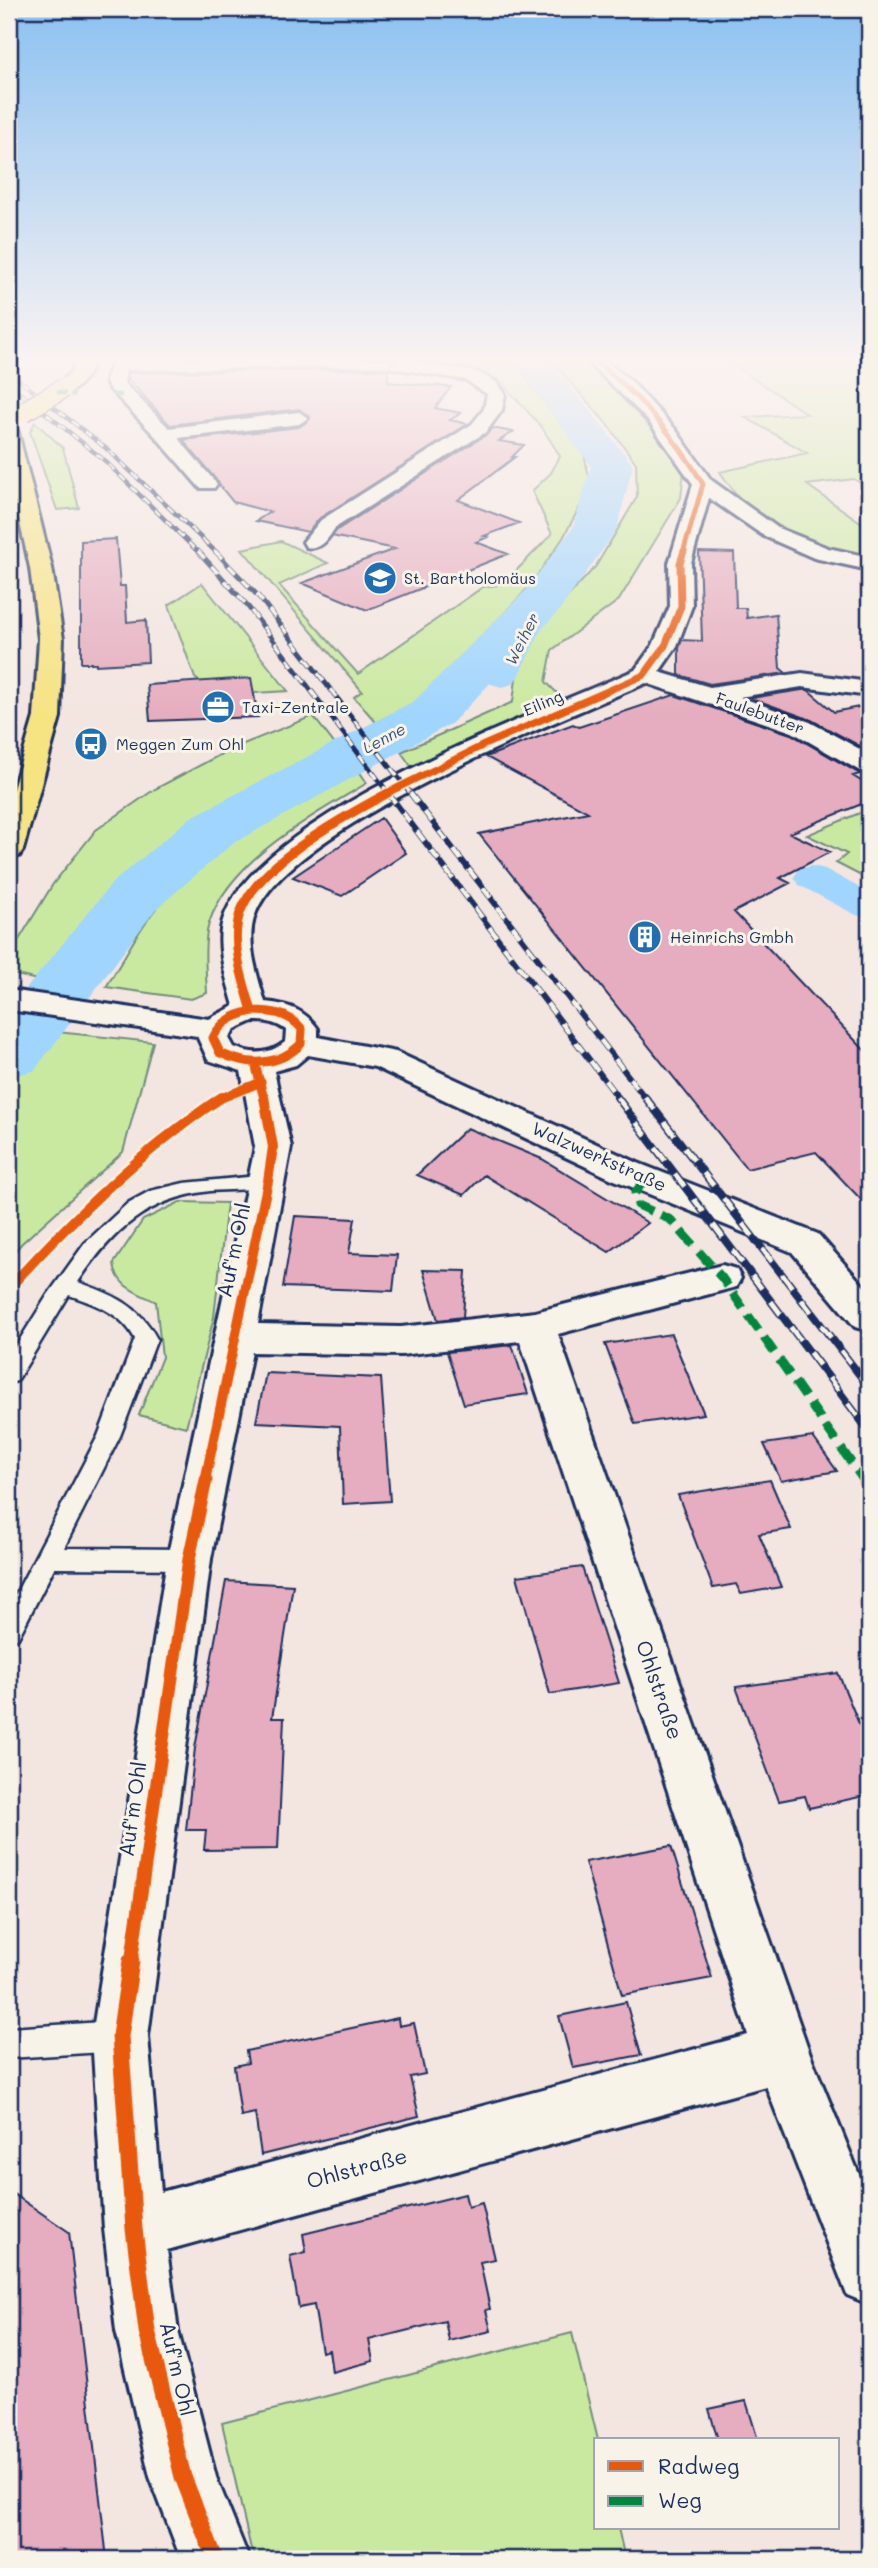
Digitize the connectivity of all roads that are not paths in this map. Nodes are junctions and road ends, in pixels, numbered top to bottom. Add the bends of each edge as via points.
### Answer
1 (24, 480) edge
2 (203, 480) edge
3 (397, 480) edge
4 (701, 480) edge
5 (703, 484) junction
6 (207, 485) dead end
7 (314, 542) dead end
8 (869, 563) edge
9 (644, 675) junction
10 (869, 689) edge
11 (710, 695) junction
12 (869, 765) edge
13 (9, 850) edge
14 (9, 1000) edge
15 (252, 1012) junction
16 (216, 1030) junction
17 (301, 1044) junction
18 (255, 1063) junction
19 (268, 1181) junction
20 (722, 1278) dead end
21 (67, 1286) junction
22 (869, 1317) edge
23 (535, 1326) junction
24 (235, 1338) junction
25 (9, 1375) edge
26 (45, 1558) junction
27 (188, 1559) junction
28 (9, 1631) edge
29 (120, 2036) junction
30 (9, 2043) edge
31 (782, 2054) junction
32 (134, 2229) junction
33 (869, 2273) edge
34 (215, 2559) edge

1 - 13 main road via 51,639 47,717
2 - 6 street
3 - 7 street via 328,524
4 - 5 street
5 - 8 street via 771,532 822,553
5 - 9 street via 680,563 681,606 664,646
9 - 11 street, Faulebutter
9 - 15 street, Eiling via 403,784 296,848 257,884 239,917 239,965
10 - 11 street via 802,680
11 - 12 street, Faulebutter via 801,727
14 - 16 street
15 - 16 street via 230,1018
15 - 17 street via 277,1013 297,1022 302,1029
16 - 18 street via 215,1046 220,1053
17 - 18 street via 278,1060
17 - 22 street, Walzwerkstraße via 384,1059 625,1171 806,1243
18 - 19 street, Auf'm Ohl via 273,1147
19 - 21 lane via 192,1186 154,1196 126,1213 94,1244
19 - 24 street, Auf'm Ohl
20 - 23 street
21 - 25 lane
21 - 26 lane via 121,1308 141,1325 146,1339 109,1436
23 - 24 street via 401,1341
23 - 31 street, Ohlstraße
24 - 27 street, Auf'm Ohl
26 - 27 lane
26 - 28 lane
27 - 29 street, Auf'm Ohl
29 - 30 lane
29 - 32 street, Auf'm Ohl
31 - 32 street, Ohlstraße
31 - 33 street, Ohlstraße
32 - 34 street, Auf'm Ohl via 147,2331 183,2477

